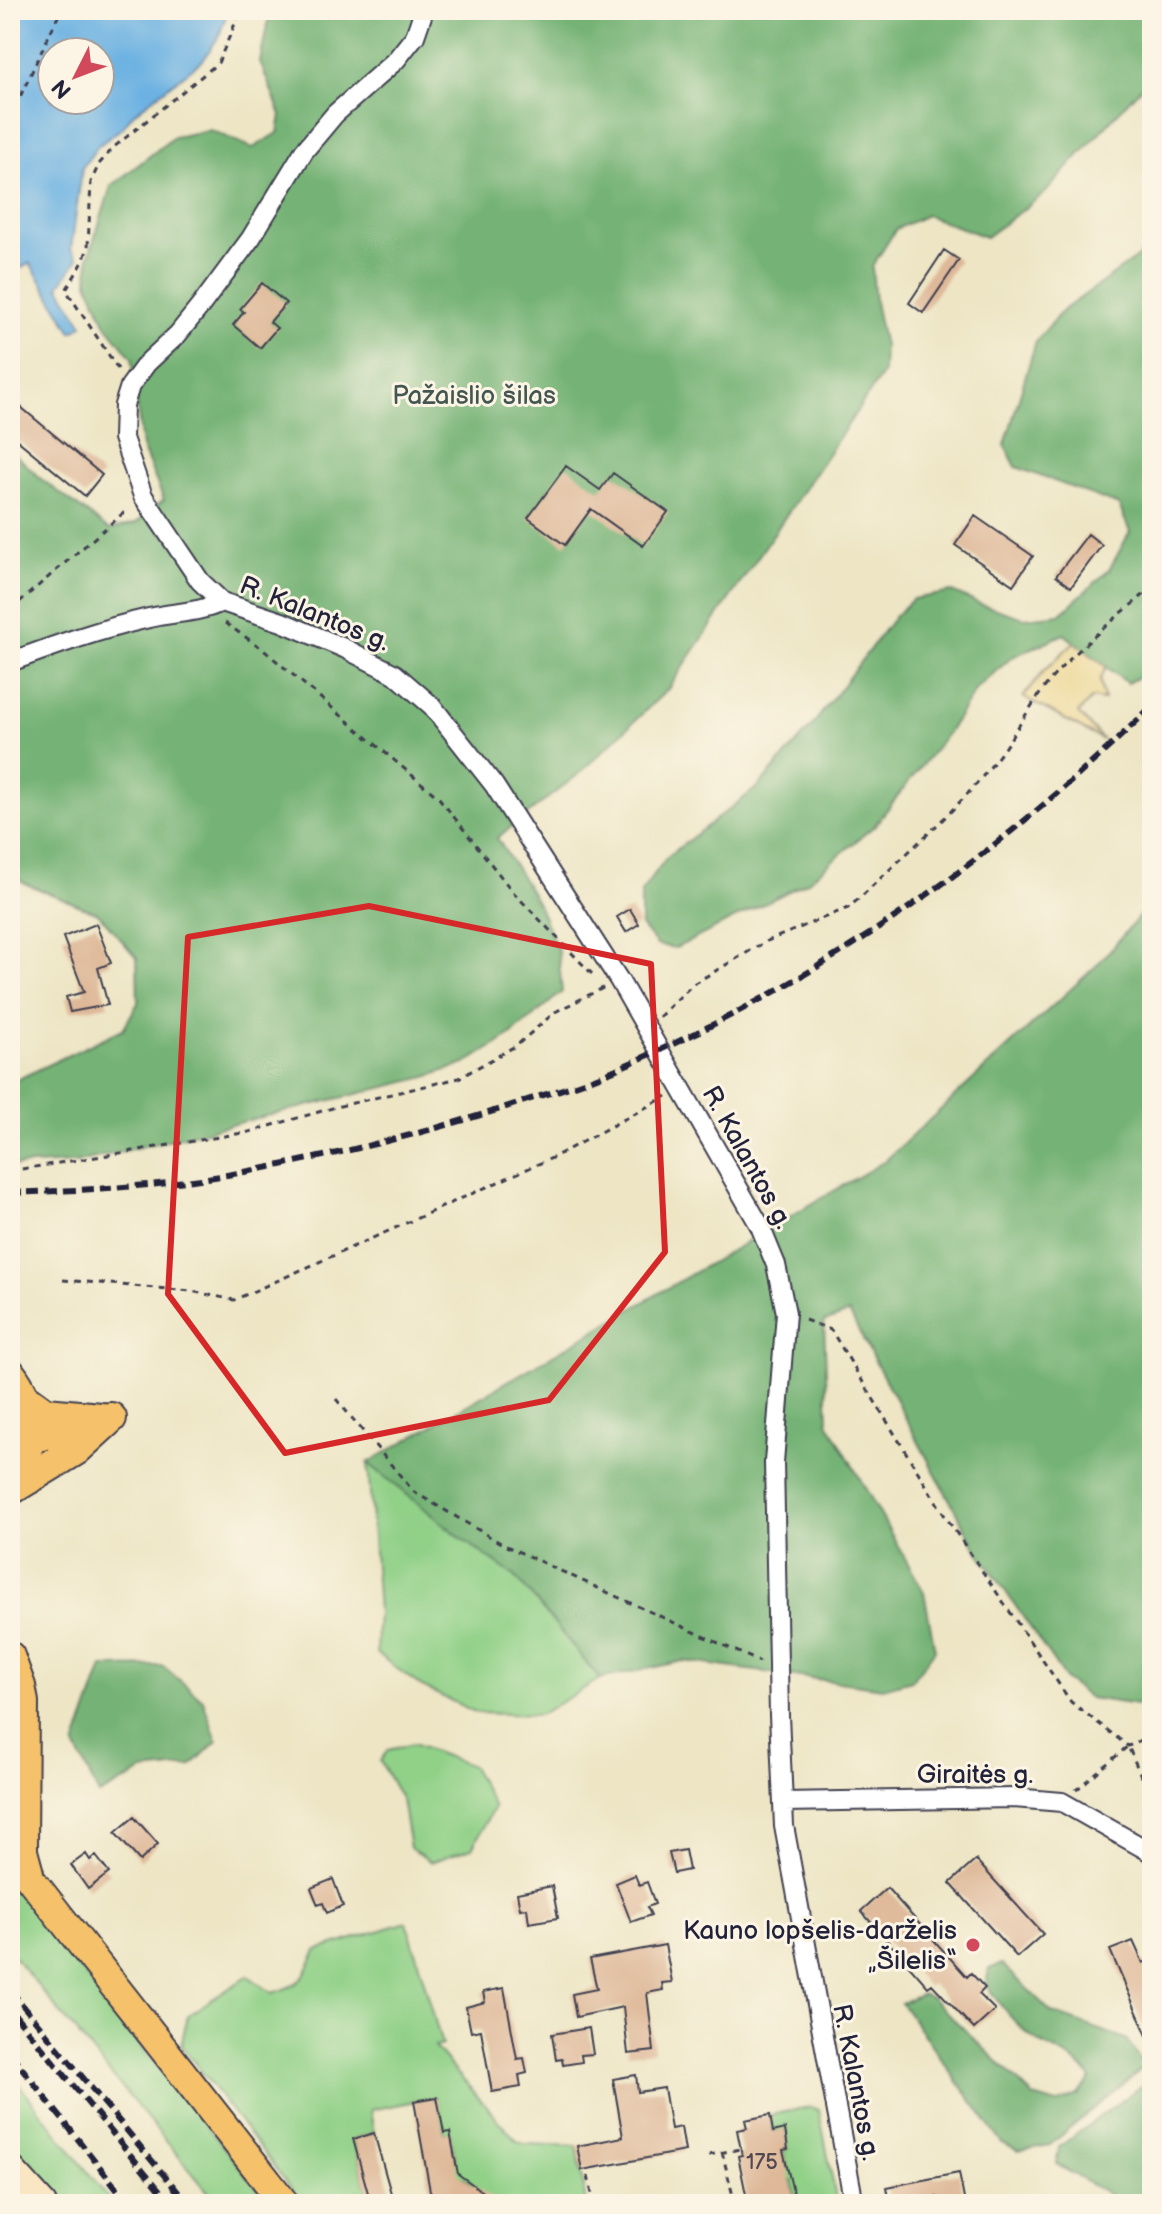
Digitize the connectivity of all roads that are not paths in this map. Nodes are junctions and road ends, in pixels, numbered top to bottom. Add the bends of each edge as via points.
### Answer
1 (424, 10) edge
2 (214, 606) junction
3 (10, 662) edge
4 (17, 1384) edge
5 (111, 1418) junction
6 (20, 1440) edge
7 (10, 1480) edge
8 (10, 1490) edge
9 (10, 1656) edge
10 (24, 1702) junction
11 (10, 1736) edge
12 (784, 1802) junction
13 (10, 1853) edge
14 (1152, 1853) edge
15 (37, 1888) junction
16 (10, 2168) edge
17 (43, 2204) edge
18 (285, 2204) edge
19 (854, 2204) edge

1 - 2 street via 415,36 312,142 202,304 130,386 123,438 143,496
2 - 3 street, R. Kalantos g. via 84,635
2 - 12 street, R. Kalantos g. via 282,622 357,655 395,674 432,706 494,785 612,984 646,1026 760,1226 776,1265 786,1313 774,1462
4 - 5 main road via 46,1412
4 - 6 main road via 31,1423
5 - 6 highway
5 - 8 highway via 76,1450
6 - 7 main road via 28,1455
9 - 10 main road
10 - 11 main road
10 - 15 main road via 23,1851
12 - 14 street, Giraitės g. via 1062,1802
12 - 19 street, R. Kalantos g. via 791,1873
13 - 15 main road
15 - 18 main road
16 - 17 main road

